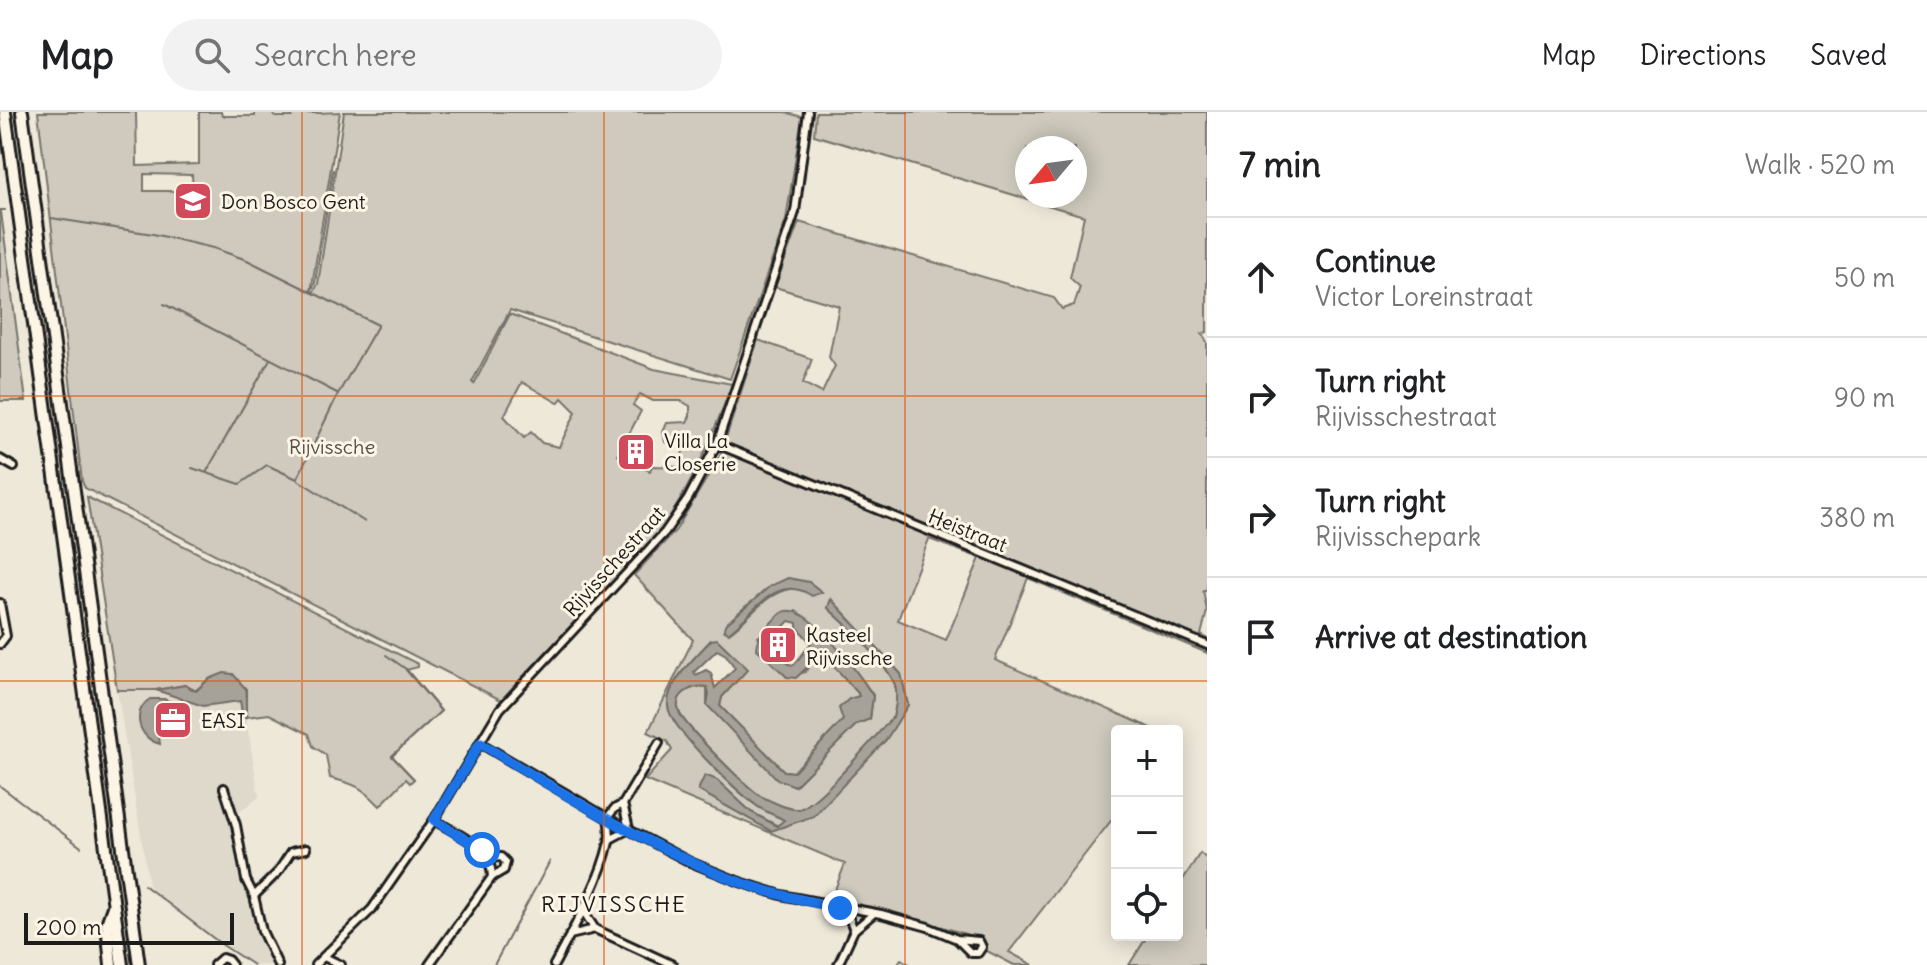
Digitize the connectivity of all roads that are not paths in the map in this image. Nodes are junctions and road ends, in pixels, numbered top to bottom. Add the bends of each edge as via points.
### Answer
1 (5, 112) edge
2 (22, 112) edge
3 (808, 112) edge
4 (717, 444) junction
5 (0, 459) edge
6 (14, 467) dead end
7 (0, 603) edge
8 (1, 622) edge
9 (0, 644) edge
10 (1207, 645) edge
11 (480, 743) junction
12 (659, 743) dead end
13 (224, 788) dead end
14 (623, 804) junction
15 (608, 817) junction
16 (434, 820) junction
17 (629, 829) junction
18 (610, 839) junction
19 (306, 849) dead end
20 (489, 858) junction
21 (492, 877) junction
22 (254, 896) junction
23 (114, 905) junction
24 (840, 908) junction
25 (582, 909) junction
26 (873, 914) junction
27 (595, 929) junction
28 (854, 930) junction
29 (135, 933) junction
30 (570, 935) junction
31 (957, 939) dead end
32 (324, 957) junction
33 (111, 965) edge
34 (122, 965) edge
35 (139, 965) edge
36 (148, 965) edge
37 (214, 965) edge
38 (232, 965) edge
39 (278, 965) edge
40 (315, 965) edge
41 (341, 965) edge
42 (429, 965) edge
43 (554, 965) edge
44 (673, 965) edge
45 (838, 965) edge

1 - 23 highway
2 - 29 highway
3 - 4 street, Rijvisschestraat via 795,212
4 - 10 street, Heistraat
4 - 11 street, Rijvisschestraat via 673,522 504,704
5 - 6 street
7 - 8 street
8 - 9 street via 6,636
11 - 15 street
11 - 16 street, Rijvisschestraat
12 - 14 street
13 - 22 street
14 - 15 street
14 - 17 street
15 - 17 street
15 - 18 street
16 - 20 street
16 - 32 street, Rijvisschestraat via 372,909
17 - 18 street
17 - 24 street via 740,882
18 - 25 street
19 - 22 street via 289,853
20 - 21 street
20 - 21 street via 506,862
21 - 42 street
22 - 39 street
23 - 33 highway via 107,924
23 - 34 highway
24 - 26 street
24 - 28 street
25 - 27 street
25 - 30 street
26 - 28 street
26 - 31 street
27 - 30 street
27 - 44 street
28 - 45 street
29 - 35 highway
29 - 36 highway
30 - 43 street
32 - 40 street, Rijvisschestraat
32 - 41 street
37 - 38 street via 222,958

